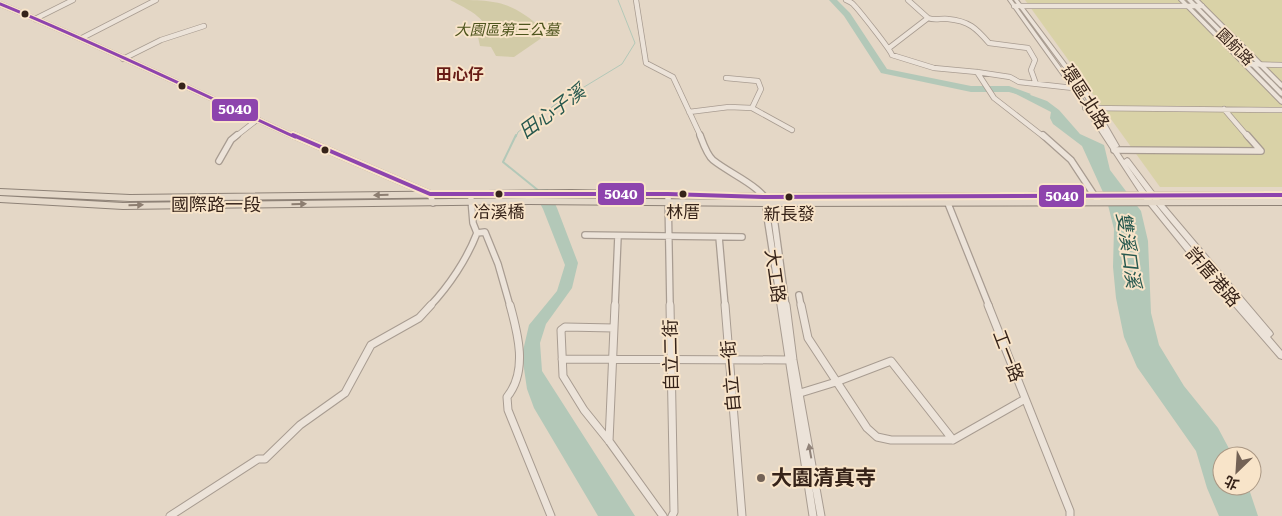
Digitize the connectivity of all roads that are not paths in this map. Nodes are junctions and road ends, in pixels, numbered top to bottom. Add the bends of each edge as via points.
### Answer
1 (73, 0) edge
2 (156, 0) edge
3 (636, 0) edge
4 (846, 0) edge
5 (908, 0) edge
6 (1010, 0) edge
7 (1181, 0) edge
8 (1188, 3) edge
9 (1195, 3) edge
10 (0, 4) edge
11 (1017, 4) edge
12 (928, 18) junction
13 (35, 19) junction
14 (204, 26) dead end
15 (82, 38) junction
16 (890, 48) junction
17 (123, 59) junction
18 (1254, 66) junction
19 (1282, 66) edge
20 (978, 74) junction
21 (726, 78) dead end
22 (1036, 84) junction
23 (1282, 86) edge
24 (1073, 88) junction
25 (1282, 94) edge
26 (1282, 102) edge
27 (752, 108) junction
28 (1085, 108) junction
29 (1093, 108) junction
30 (1224, 109) junction
31 (1282, 110) edge
32 (689, 112) junction
33 (258, 119) junction
34 (792, 130) dead end
35 (1116, 150) junction
36 (219, 161) dead end
37 (0, 192) edge
38 (1282, 195) edge
39 (763, 196) junction
40 (471, 198) junction
41 (668, 198) junction
42 (1098, 198) junction
43 (0, 199) edge
44 (431, 199) junction
45 (1148, 199) junction
46 (947, 200) junction
47 (207, 201) junction
48 (1282, 202) edge
49 (770, 203) junction
50 (477, 233) junction
51 (585, 236) dead end
52 (618, 236) junction
53 (668, 236) junction
54 (720, 236) junction
55 (742, 237) dead end
56 (799, 295) dead end
57 (614, 328) junction
58 (1270, 338) junction
59 (1282, 349) edge
60 (1282, 356) edge
61 (562, 359) junction
62 (612, 359) junction
63 (671, 360) junction
64 (729, 360) junction
65 (790, 360) junction
66 (836, 382) junction
67 (796, 394) junction
68 (1025, 399) junction
69 (953, 440) junction
70 (609, 441) junction
71 (170, 516) edge
72 (551, 516) edge
73 (663, 516) edge
74 (672, 516) edge
75 (742, 516) edge
76 (813, 516) edge
77 (821, 516) edge
78 (1070, 516) edge

1 - 13 street
2 - 15 street
3 - 32 street via 646,63 673,78
4 - 16 street
5 - 12 street
6 - 11 street, 環區北路
7 - 8 street
8 - 9 street, 園航路
8 - 11 street
8 - 18 street
9 - 18 street, 園航路
9 - 18 street via 1202,6
10 - 13 street
11 - 24 street, 環區北路
11 - 29 street, 環區北路 via 1087,95
12 - 16 street
12 - 22 street via 935,21 947,18 974,25 989,43 1028,48 1035,60 1031,70
13 - 15 street
14 - 17 street via 161,40
15 - 17 street
16 - 20 street via 892,55 925,66
17 - 33 street
18 - 19 street
18 - 23 street
18 - 25 street, 園航路
18 - 26 street
20 - 22 street
20 - 42 street via 994,98 1056,146
21 - 27 street via 758,81 761,89
22 - 24 street
24 - 28 street, 環區北路
27 - 32 street
27 - 34 street
28 - 29 street
28 - 35 street, 環區北路
29 - 30 street
29 - 35 street, 環區北路
30 - 31 street
30 - 35 street via 1261,151
32 - 39 street via 711,159
33 - 36 street via 231,140
33 - 44 street
35 - 45 street, 環區北路
37 - 47 main road, 國際路一段
38 - 45 main road
39 - 41 main road
39 - 46 main road
39 - 49 street
40 - 41 main road, 國際路一段
40 - 44 main road, 國際路一段
40 - 50 street
41 - 49 main road
41 - 53 street, 自立二街
42 - 45 main road
42 - 46 main road
43 -> 47 main road, 國際路一段 via 123,206
44 - 47 main road, 國際路一段
45 - 48 main road
45 - 58 street, 許厝港路 via 1187,248
46 - 49 main road
46 - 68 street, 工一路
49 - 65 street, 大工路 via 774,210
50 - 71 street via 440,295 414,322 371,345 345,393 300,425 265,459 258,459
50 - 72 street via 485,232 494,250 518,334 519,370 517,384 507,397 508,410
51 - 52 street
52 - 53 street
52 - 57 street
53 - 54 street
53 - 63 street, 自立二街
54 - 55 street
54 - 64 street, 自立一街
56 - 66 street via 808,338
57 - 61 street via 565,327 562,330
57 - 62 street
58 - 59 street, 許厝港路
58 - 60 street, 許厝港路
61 - 62 street
61 - 70 street via 563,376
62 - 63 street
62 - 70 street
63 - 64 street
63 - 74 street, 自立二街
64 - 65 street
64 - 75 street, 自立一街
65 - 67 street, 大工路
66 - 67 street
66 - 69 street via 876,437
66 - 69 street via 891,361
67 - 76 street, 大工路
77 -> 67 street, 大工路
68 - 69 street
68 - 78 street, 工一路
70 - 73 street

